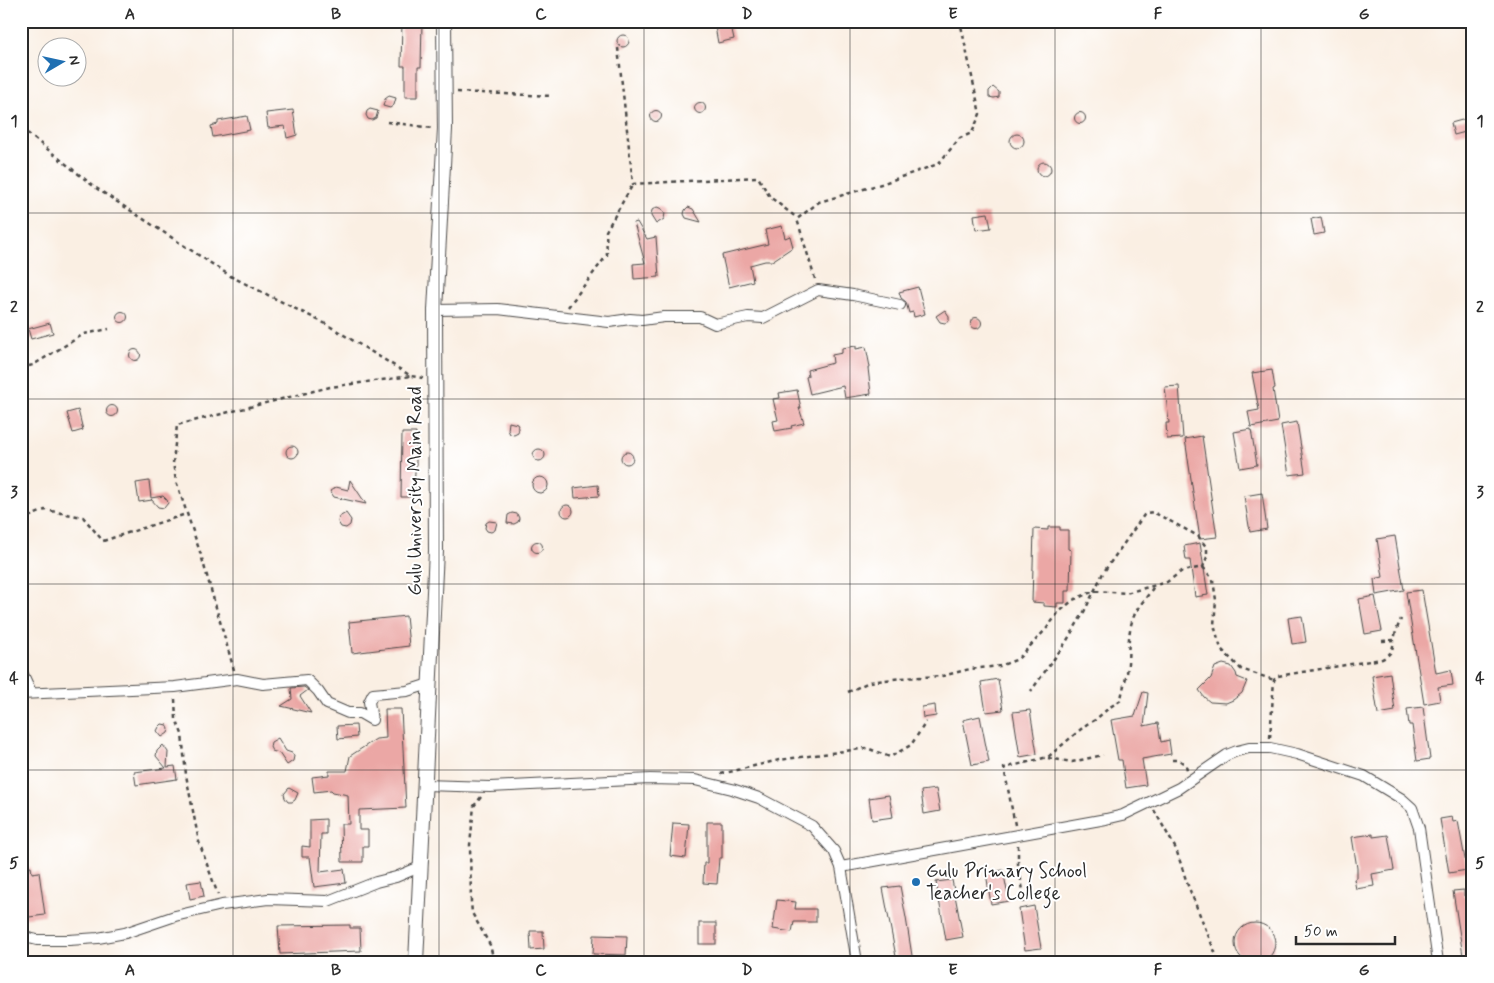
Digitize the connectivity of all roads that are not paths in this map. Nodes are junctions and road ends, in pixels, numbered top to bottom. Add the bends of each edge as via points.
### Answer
1 (444, 21) edge
2 (900, 305) dead end
3 (435, 310) junction
4 (21, 670) edge
5 (429, 684) junction
6 (26, 693) edge
7 (424, 785) junction
8 (422, 866) junction
9 (841, 867) junction
10 (21, 936) edge
11 (416, 962) edge
12 (857, 962) edge
13 (1438, 962) edge

1 - 3 street, Gulu University Main Road via 445,129
2 - 3 street via 818,290 763,318 748,317 715,324 700,317 609,322 498,309
3 - 5 street, Gulu University Main Road via 436,551
4 - 6 street
5 - 6 street via 407,691 373,694 369,702 372,720 360,713 348,713 327,704 308,680 263,684 237,679 175,687
5 - 7 street, Gulu University Main Road
7 - 8 street, Gulu University Main Road
7 - 9 street via 695,780 758,798 812,826 834,851
8 - 10 street via 328,901 268,899 222,905 98,938 37,940
8 - 11 street, Gulu University Main Road
9 - 12 street
9 - 13 street via 1106,820 1179,788 1237,750 1270,748 1364,776 1412,808 1419,828

